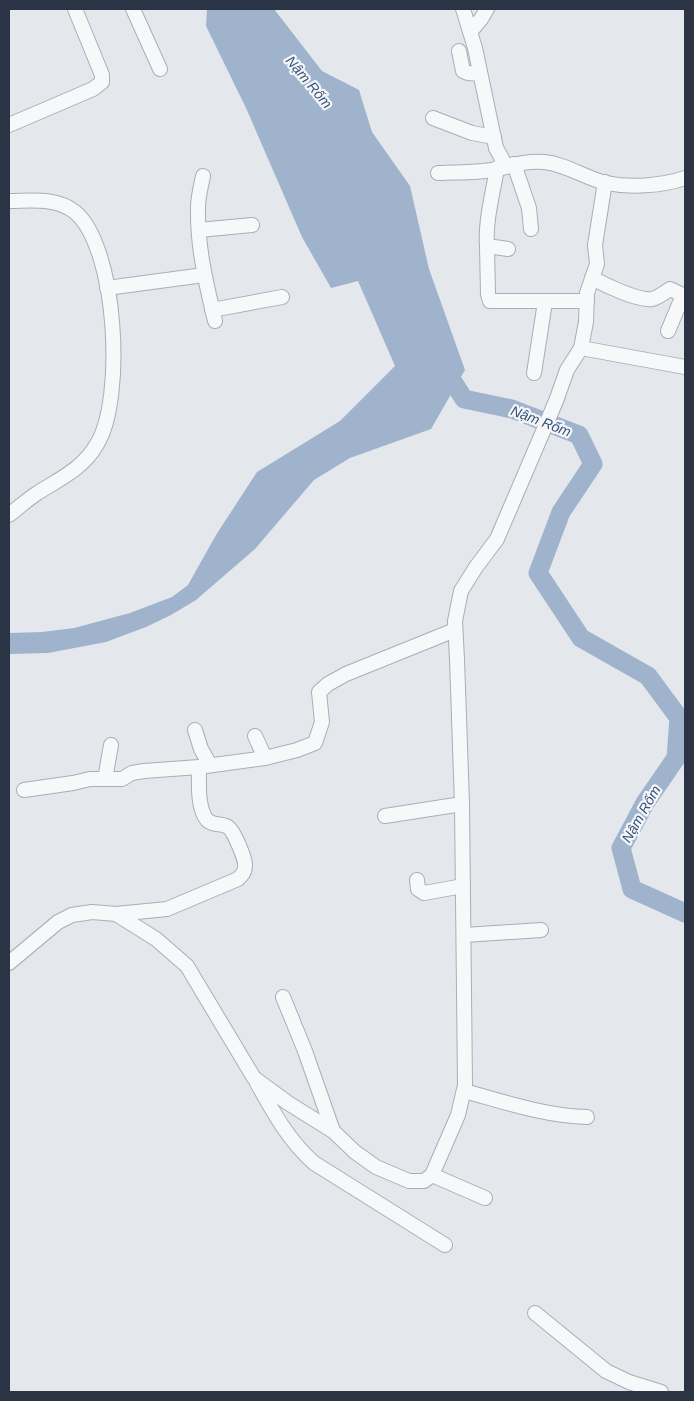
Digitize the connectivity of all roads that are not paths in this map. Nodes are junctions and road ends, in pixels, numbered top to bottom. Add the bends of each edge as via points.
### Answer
1 (75, 9) edge
2 (133, 9) edge
3 (463, 9) edge
4 (487, 9) edge
5 (470, 32) junction
6 (459, 51) dead end
7 (160, 69) dead end
8 (480, 74) junction
9 (433, 118) dead end
10 (9, 125) edge
11 (494, 137) junction
12 (506, 166) junction
13 (438, 173) dead end
14 (203, 176) dead end
15 (685, 178) edge
16 (605, 182) junction
17 (9, 201) edge
18 (252, 225) dead end
19 (531, 229) dead end
20 (199, 230) junction
21 (488, 246) junction
22 (508, 250) dead end
23 (204, 275) junction
24 (592, 278) junction
25 (107, 288) junction
26 (684, 296) edge
27 (282, 297) dead end
28 (587, 300) junction
29 (545, 302) junction
30 (668, 332) dead end
31 (581, 348) junction
32 (685, 367) edge
33 (534, 373) dead end
34 (9, 515) edge
35 (455, 630) junction
36 (195, 730) dead end
37 (255, 736) dead end
38 (111, 745) dead end
39 (265, 758) junction
40 (205, 766) junction
41 (105, 779) junction
42 (24, 790) dead end
43 (462, 804) junction
44 (385, 816) dead end
45 (417, 880) dead end
46 (463, 886) junction
47 (116, 914) junction
48 (541, 930) dead end
49 (464, 935) junction
50 (9, 963) edge
51 (283, 997) dead end
52 (254, 1078) junction
53 (465, 1088) junction
54 (587, 1118) dead end
55 (333, 1131) junction
56 (432, 1175) junction
57 (485, 1198) dead end
58 (445, 1245) dead end
59 (535, 1313) dead end
60 (661, 1392) edge

1 - 10 street via 102,74 102,82
2 - 7 street
3 - 5 street
4 - 5 street
5 - 8 street
6 - 8 street via 463,71
8 - 11 street
9 - 11 street via 472,133
11 - 12 street
12 - 13 street
12 - 16 street via 520,162 545,162
12 - 19 street via 528,208
12 - 21 street via 488,230
14 - 20 street via 198,205
15 - 16 street via 669,184
16 - 24 street
17 - 25 street via 53,201 84,220 98,248
18 - 20 street
20 - 23 street
21 - 22 street
21 - 29 street via 490,301
23 - 25 street
23 - 27 street via 214,316
24 - 26 street via 611,288 644,298 653,299 670,290
24 - 28 street
25 - 34 street via 113,348 112,398 106,426 98,444 74,472 34,495
26 - 30 street
28 - 29 street
28 - 31 street
29 - 33 street
31 - 32 street
31 - 35 street via 567,370 497,539 461,591
35 - 39 street via 328,684 319,692 322,722 315,743
35 - 43 street
36 - 40 street
37 - 39 street
38 - 41 street
39 - 40 street
40 - 41 street via 132,772 122,779
40 - 47 street via 199,795 203,813 213,824 232,831 245,863 243,874 167,910
41 - 42 street
43 - 44 street
43 - 46 street
45 - 46 street via 418,889 424,893
46 - 49 street
47 - 50 street via 92,912 72,915 58,922
47 - 52 street via 156,940 187,966
48 - 49 street
49 - 53 street
51 - 55 street
52 - 55 street
52 - 58 street via 282,1125 314,1164
53 - 54 street via 548,1113
53 - 56 street via 458,1115
55 - 56 street via 376,1167 409,1181 424,1180
56 - 57 street
59 - 60 street via 606,1371

